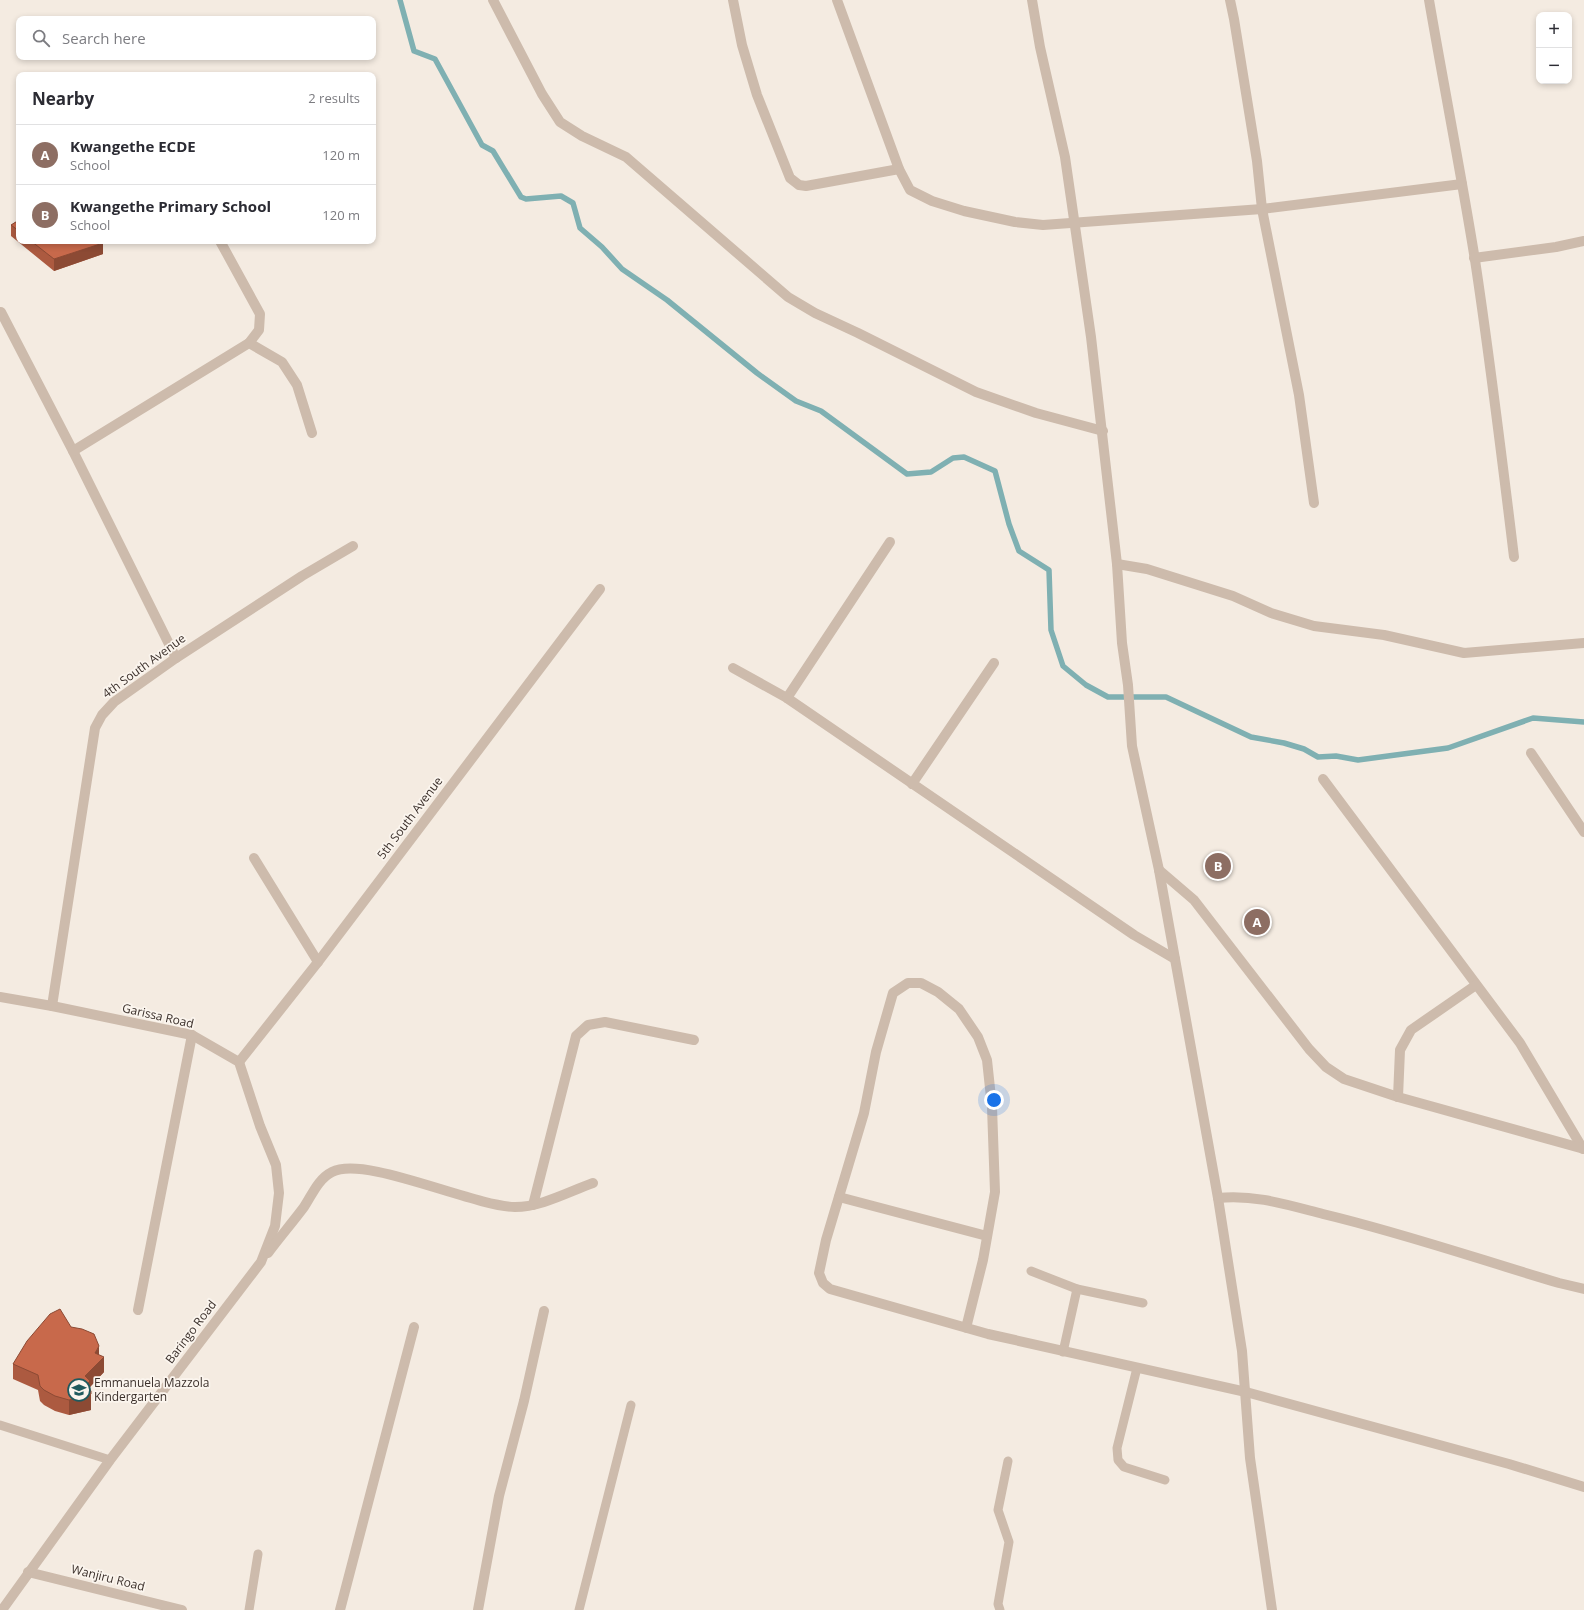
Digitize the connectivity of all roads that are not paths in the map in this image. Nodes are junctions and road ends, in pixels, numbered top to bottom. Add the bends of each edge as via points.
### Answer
1 (493, 0) edge
2 (733, 0) edge
3 (837, 0) edge
4 (1032, 0) edge
5 (1230, 0) edge
6 (1429, 0) edge
7 (899, 169) junction
8 (1462, 184) junction
9 (1262, 209) junction
10 (1075, 224) junction
11 (1584, 241) edge
12 (222, 244) edge
13 (1474, 258) junction
14 (0, 312) edge
15 (249, 343) junction
16 (1103, 431) junction
17 (312, 433) dead end
18 (73, 452) junction
19 (1314, 503) dead end
20 (890, 542) dead end
21 (353, 546) dead end
22 (1514, 557) dead end
23 (1117, 564) junction
24 (600, 589) dead end
25 (1584, 643) edge
26 (176, 658) junction
27 (994, 663) dead end
28 (733, 668) dead end
29 (787, 698) junction
30 (1531, 753) dead end
31 (1323, 779) dead end
32 (912, 784) junction
33 (1584, 832) edge
34 (254, 858) dead end
35 (1159, 870) junction
36 (1175, 959) junction
37 (318, 962) junction
38 (1476, 985) junction
39 (0, 997) edge
40 (52, 1006) junction
41 (192, 1035) junction
42 (694, 1040) dead end
43 (239, 1062) junction
44 (1398, 1097) junction
45 (1584, 1149) edge
46 (593, 1184) dead end
47 (839, 1197) junction
48 (1218, 1198) junction
49 (533, 1206) junction
50 (987, 1236) junction
51 (261, 1262) junction
52 (1031, 1271) dead end
53 (1077, 1288) junction
54 (1584, 1289) edge
55 (1144, 1303) dead end
56 (138, 1310) dead end
57 (544, 1311) dead end
58 (414, 1327) dead end
59 (966, 1328) junction
60 (1064, 1352) junction
61 (1137, 1368) junction
62 (1246, 1392) junction
63 (631, 1405) dead end
64 (0, 1425) edge
65 (110, 1460) junction
66 (1008, 1461) dead end
67 (1165, 1480) dead end
68 (1584, 1487) edge
69 (258, 1554) dead end
70 (28, 1572) junction
71 (152, 1607) edge
72 (2, 1610) edge
73 (182, 1610) edge
74 (249, 1610) edge
75 (340, 1610) edge
76 (478, 1610) edge
77 (579, 1610) edge
78 (1000, 1610) edge
79 (1272, 1610) edge

1 - 16 street via 542,94 560,122 582,136 626,157 788,297 976,392 1036,413
2 - 7 street via 742,45 757,96 790,178 799,185 806,186
3 - 7 street
4 - 10 street via 1065,157
5 - 9 street via 1256,154
6 - 8 street
7 - 10 street via 910,190 932,201 964,211 1015,222 1043,225
8 - 9 street
8 - 13 street
9 - 10 street
9 - 19 street via 1299,395
10 - 16 street
11 - 13 street
12 - 15 street via 260,314 259,330
13 - 22 street via 1492,375
14 - 18 street
15 - 17 street via 282,362 297,385
15 - 18 street
16 - 23 street
18 - 26 street
20 - 29 street
21 - 26 street, 4th South Avenue
23 - 25 street via 1146,569 1314,626 1384,635 1464,653
23 - 35 street via 1132,746
24 - 37 street, 5th South Avenue
26 - 40 street, 4th South Avenue via 114,702 102,714 95,728
27 - 32 street
28 - 29 street
29 - 32 street
30 - 33 street
31 - 38 street
32 - 36 street via 1134,935
34 - 37 street
35 - 36 street
35 - 44 street via 1194,900 1309,1049 1326,1067 1344,1079
36 - 48 street
37 - 43 street, 5th South Avenue
38 - 44 street via 1411,1030 1400,1050
38 - 45 street via 1520,1043
39 - 40 street, Garissa Road
40 - 41 street, Garissa Road
41 - 43 street, Garissa Road
41 - 56 street
42 - 49 street via 605,1022 588,1025 576,1036
43 - 51 street, Baringo Road via 276,1165 279,1193 275,1226
44 - 45 street
46 - 49 street
47 - 50 street
47 - 50 street via 864,1112 876,1052 893,993 908,983 921,983 938,992 959,1009 978,1037 988,1060 995,1192
47 - 59 street via 819,1273 823,1283 830,1289
48 - 54 street via 1236,1196 1262,1199 1365,1224
48 - 62 street
49 - 51 street via 514,1207 376,1171 333,1171 323,1178
50 - 59 street
51 - 65 street, Baringo Road
52 - 53 lane
53 - 55 lane
53 - 60 lane
57 - 76 street via 524,1402 499,1496
58 - 75 street
59 - 60 street
60 - 61 street
61 - 62 street
61 - 67 lane via 1117,1457 1124,1467
62 - 68 street
62 - 79 street via 1250,1458
63 - 77 lane
64 - 65 lane
65 - 70 street, Baringo Road
66 - 78 lane via 998,1510 1009,1542 998,1604
69 - 74 lane
70 - 71 street, Wanjiru Road
70 - 72 street, Baringo Road
71 - 73 street, Wanjiru Road

